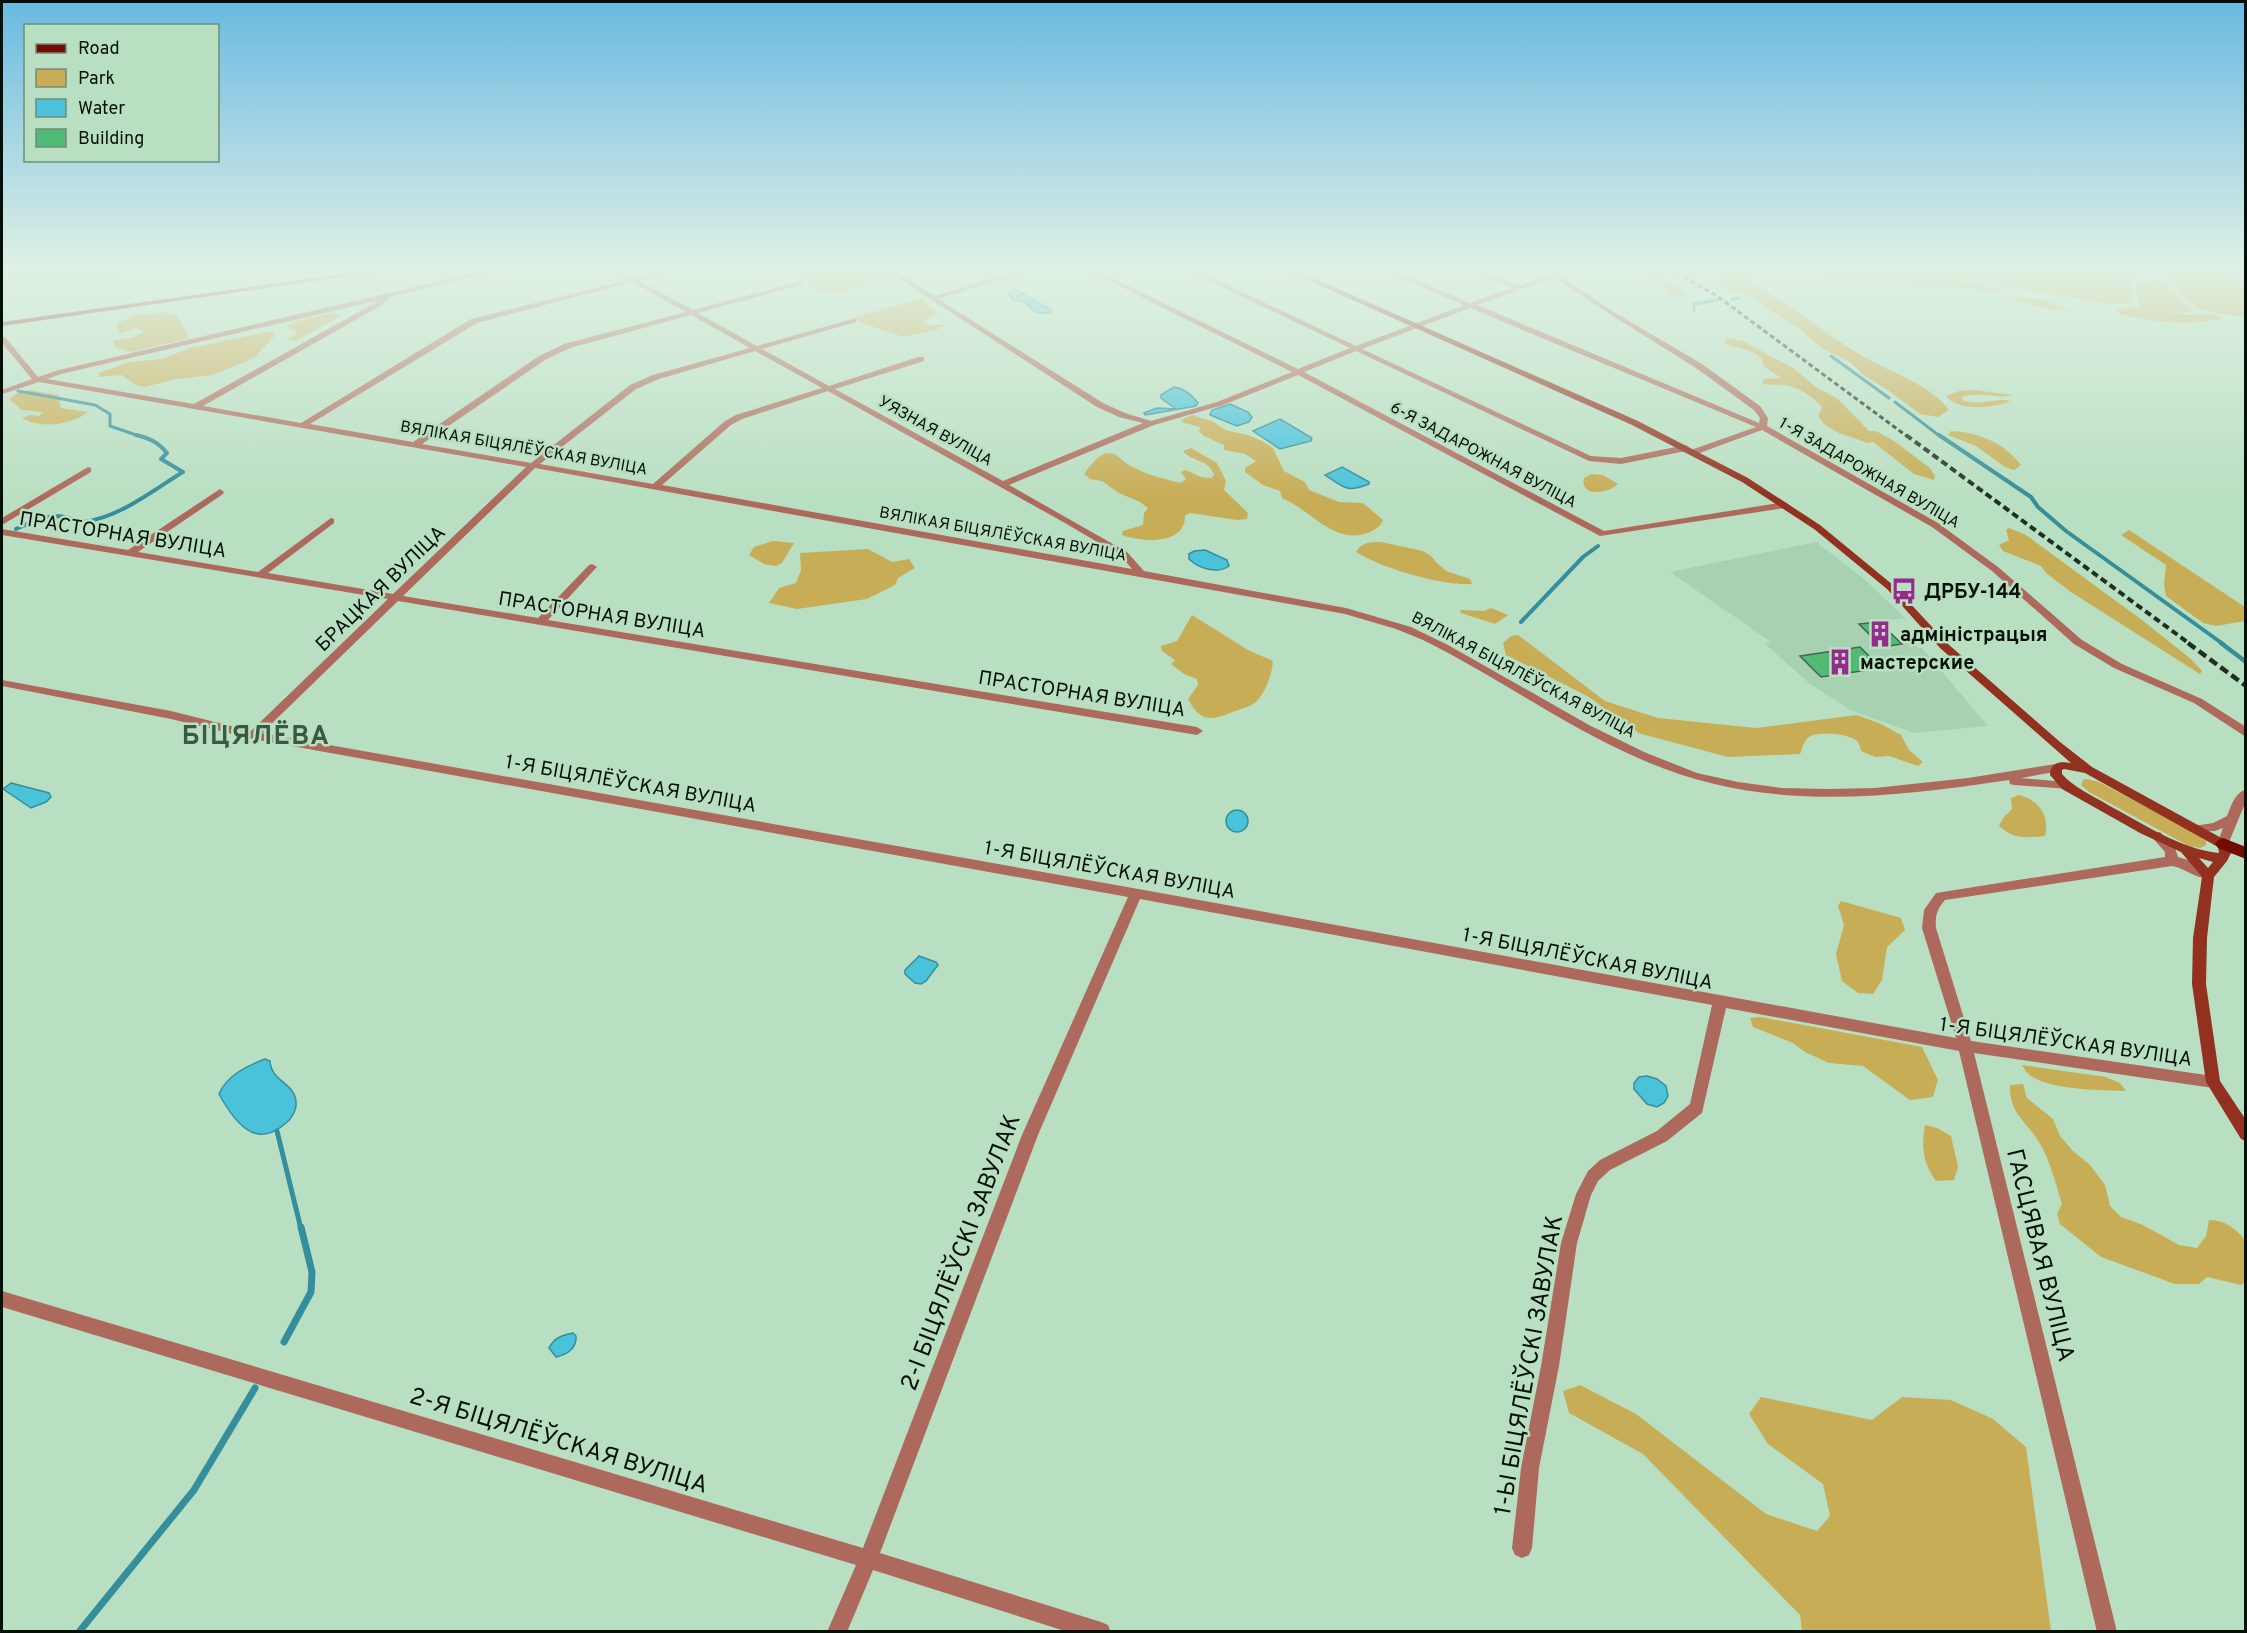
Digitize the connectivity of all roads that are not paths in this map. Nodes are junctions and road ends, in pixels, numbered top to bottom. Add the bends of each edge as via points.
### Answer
1 (7, 345) edge
2 (179, 345) edge
3 (307, 345) edge
4 (434, 345) edge
5 (570, 345) edge
6 (752, 345) edge
7 (767, 345) edge
8 (1007, 345) edge
9 (1243, 345) edge
10 (1347, 345) edge
11 (1365, 345) edge
12 (1457, 345) edge
13 (1566, 345) edge
14 (1665, 345) edge
15 (757, 348) junction
16 (1355, 349) junction
17 (921, 359) dead end
18 (1298, 372) junction
19 (36, 379) junction
20 (829, 389) junction
21 (2, 392) edge
22 (195, 407) junction
23 (1151, 423) junction
24 (300, 426) junction
25 (1763, 427) junction
26 (414, 445) junction
27 (1690, 450) junction
28 (532, 466) junction
29 (88, 470) dead end
30 (1004, 484) junction
31 (655, 486) junction
32 (220, 492) dead end
33 (1785, 505) junction
34 (332, 521) dead end
35 (2, 522) edge
36 (2, 532) edge
37 (130, 554) junction
38 (1124, 554) junction
39 (592, 567) dead end
40 (1108, 569) junction
41 (1142, 574) junction
42 (260, 575) junction
43 (396, 598) junction
44 (540, 622) junction
45 (2, 682) edge
46 (1197, 731) dead end
47 (2246, 733) edge
48 (253, 735) junction
49 (2056, 745) junction
50 (2059, 766) junction
51 (2088, 770) junction
52 (1986, 780) junction
53 (2066, 786) junction
54 (2246, 793) edge
55 (2232, 819) junction
56 (2197, 829) junction
57 (2155, 834) junction
58 (2178, 846) junction
59 (2223, 851) junction
60 (2246, 856) edge
61 (2172, 861) junction
62 (2208, 876) junction
63 (1136, 894) junction
64 (1720, 1002) junction
65 (1965, 1046) junction
66 (2213, 1082) junction
67 (2246, 1134) edge
68 (2, 1299) edge
69 (1522, 1548) dead end
70 (868, 1558) junction
71 (837, 1632) edge
72 (1101, 1632) edge
73 (2107, 1632) edge

1 - 19 street
2 - 19 street
3 - 22 street
4 - 24 street
5 - 26 street via 552,353
6 - 15 street, УЯЗНАЯ ВУЛІЦА
7 - 15 street, БРАЦКАЯ ВУЛІЦА
8 - 23 street via 1100,405
9 - 18 street, 6-Я ЗАДАРОЖНАЯ ВУЛІЦА
10 - 16 street
11 - 16 street
12 - 27 main road
13 - 25 street
14 - 25 street, 1-Я ЗАДАРОЖНАЯ ВУЛІЦА via 1757,408 1764,418
15 - 20 street, УЯЗНАЯ ВУЛІЦА
15 - 28 street, БРАЦКАЯ ВУЛІЦА via 633,387
16 - 18 street
16 - 27 street via 1589,458 1621,461
17 - 20 street
18 - 23 street
18 - 33 street, 6-Я ЗАДАРОЖНАЯ ВУЛІЦА via 1603,534
19 - 21 street
19 - 22 street, ВЯЛІКАЯ БІЦЯЛЁЎСКАЯ ВУЛІЦА
20 - 30 street, УЯЗНАЯ ВУЛІЦА
20 - 31 street via 728,423
22 - 24 street, ВЯЛІКАЯ БІЦЯЛЁЎСКАЯ ВУЛІЦА
23 - 30 street
24 - 26 street, ВЯЛІКАЯ БІЦЯЛЁЎСКАЯ ВУЛІЦА
25 - 27 street
25 - 47 street, 1-Я ЗАДАРОЖНАЯ ВУЛІЦА via 1943,531 1995,569 2078,642 2118,666 2198,701
26 - 28 street, ВЯЛІКАЯ БІЦЯЛЁЎСКАЯ ВУЛІЦА
27 - 33 main road
28 - 31 street, ВЯЛІКАЯ БІЦЯЛЁЎСКАЯ ВУЛІЦА
28 - 43 street, БРАЦКАЯ ВУЛІЦА
29 - 35 street
30 - 38 street, УЯЗНАЯ ВУЛІЦА
31 - 40 street, ВЯЛІКАЯ БІЦЯЛЁЎСКАЯ ВУЛІЦА
32 - 37 street
33 - 49 main road via 1890,587 1944,646
34 - 42 street
36 - 37 street, ПРАСТОРНАЯ ВУЛІЦА
37 - 42 street, ПРАСТОРНАЯ ВУЛІЦА
38 - 40 street via 1121,565
38 - 41 street, УЯЗНАЯ ВУЛІЦА
39 - 44 street
40 - 41 street, ВЯЛІКАЯ БІЦЯЛЁЎСКАЯ ВУЛІЦА
41 - 52 street, ВЯЛІКАЯ БІЦЯЛЁЎСКАЯ ВУЛІЦА via 1346,611 1407,629 1651,759 1721,783 1787,793 1855,793
42 - 43 street, ПРАСТОРНАЯ ВУЛІЦА
43 - 44 street, ПРАСТОРНАЯ ВУЛІЦА
43 - 48 street, БРАЦКАЯ ВУЛІЦА
44 - 46 street, ПРАСТОРНАЯ ВУЛІЦА
45 - 48 street, 1-Я БІЦЯЛЁЎСКАЯ ВУЛІЦА
48 - 63 street, 1-Я БІЦЯЛЁЎСКАЯ ВУЛІЦА
49 - 50 main road
49 - 51 main road
50 - 51 main road
50 - 52 street, ВЯЛІКАЯ БІЦЯЛЁЎСКАЯ ВУЛІЦА
50 - 53 main road via 2056,775
51 - 56 main road
52 - 53 street, ВЯЛІКАЯ БІЦЯЛЁЎСКАЯ ВУЛІЦА
53 - 57 main road
54 - 55 street
55 - 56 street via 2215,827
55 - 59 street
56 - 59 main road
57 - 58 main road
57 - 61 street via 2171,851
58 - 59 main road via 2202,857
58 - 62 main road
59 - 60 main road
59 - 62 main road
61 - 62 street
61 - 65 street, ГАСЦЯВАЯ ВУЛІЦА via 1941,896 1931,906 1929,928
62 - 66 main road via 2199,984
63 - 64 street, 1-Я БІЦЯЛЁЎСКАЯ ВУЛІЦА
63 - 70 street, 2-І БІЦЯЛЁЎСКІ ЗАВУЛАК via 1030,1135
64 - 65 street, 1-Я БІЦЯЛЁЎСКАЯ ВУЛІЦА
64 - 69 street, 1-Ы БІЦЯЛЁЎСКІ ЗАВУЛАК via 1697,1108 1662,1136 1605,1165 1593,1176 1584,1194 1569,1243 1530,1468
65 - 66 street, 1-Я БІЦЯЛЁЎСКАЯ ВУЛІЦА
65 - 73 street, ГАСЦЯВАЯ ВУЛІЦА
66 - 67 main road
68 - 70 street, 2-Я БІЦЯЛЁЎСКАЯ ВУЛІЦА
70 - 71 street, 2-І БІЦЯЛЁЎСКІ ЗАВУЛАК
70 - 72 street, 2-Я БІЦЯЛЁЎСКАЯ ВУЛІЦА

